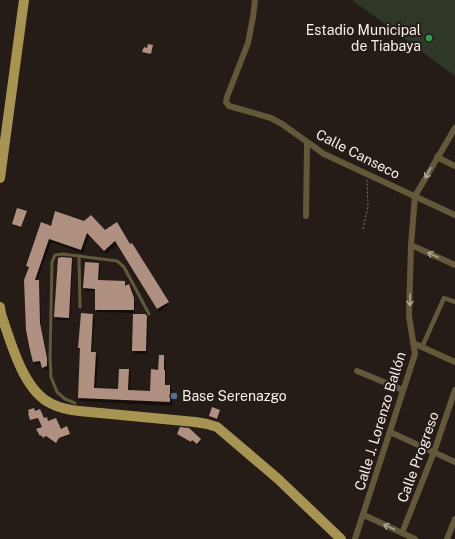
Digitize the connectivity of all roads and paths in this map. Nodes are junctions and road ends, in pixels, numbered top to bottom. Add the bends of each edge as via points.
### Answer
1 (24, 0) edge
2 (255, 0) edge
3 (455, 128) edge
4 (307, 143) junction
5 (437, 157) junction
6 (455, 166) edge
7 (366, 174) junction
8 (0, 178) edge
9 (415, 196) junction
10 (455, 215) edge
11 (306, 216) dead end
12 (363, 229) dead end
13 (411, 245) junction
14 (79, 256) junction
15 (455, 265) edge
16 (455, 302) edge
17 (0, 306) edge
18 (80, 307) dead end
19 (149, 314) dead end
20 (413, 343) junction
21 (422, 347) junction
22 (455, 362) edge
23 (357, 372) dead end
24 (403, 390) junction
25 (455, 390) edge
26 (75, 403) dead end
27 (390, 432) junction
28 (434, 452) junction
29 (455, 462) edge
30 (364, 515) junction
31 (455, 519) edge
32 (402, 533) junction
33 (341, 539) edge
34 (355, 539) edge
35 (414, 539) edge
36 (447, 539) edge

1 - 8 main road
2 - 4 street, Calle Canseco via 248,43 226,102 229,106 271,118
3 - 5 street, Calle J. Lorenzo Ballón
4 - 7 street, Calle Canseco
4 - 11 street
5 - 6 street
5 -> 9 street, Calle J. Lorenzo Ballón
7 - 9 street, Calle Canseco
7 - 12 path via 368,206
9 - 10 street, Calle Canseco
9 - 13 street, Calle J. Lorenzo Ballón
15 -> 13 street
13 -> 20 street, Calle J. Lorenzo Ballón via 410,316
14 - 18 lane
14 - 19 lane via 116,261 122,265
14 - 26 lane via 60,253 53,259 50,358 54,387 65,399
16 - 21 street via 444,298
17 - 33 main road via 20,366 38,395 51,404 79,411 195,422 217,427 277,478
20 - 21 street
20 - 24 street, Calle J. Lorenzo Ballón via 415,354
21 - 22 street
23 - 24 street
24 - 27 street, Calle J. Lorenzo Ballón
25 - 28 street, Calle Progreso
27 - 28 street
27 - 30 street, Calle J. Lorenzo Ballón
28 - 29 street
28 - 32 street, Calle Progreso
32 -> 30 street
30 - 34 street, Calle J. Lorenzo Ballón
31 - 36 street
32 - 35 street

